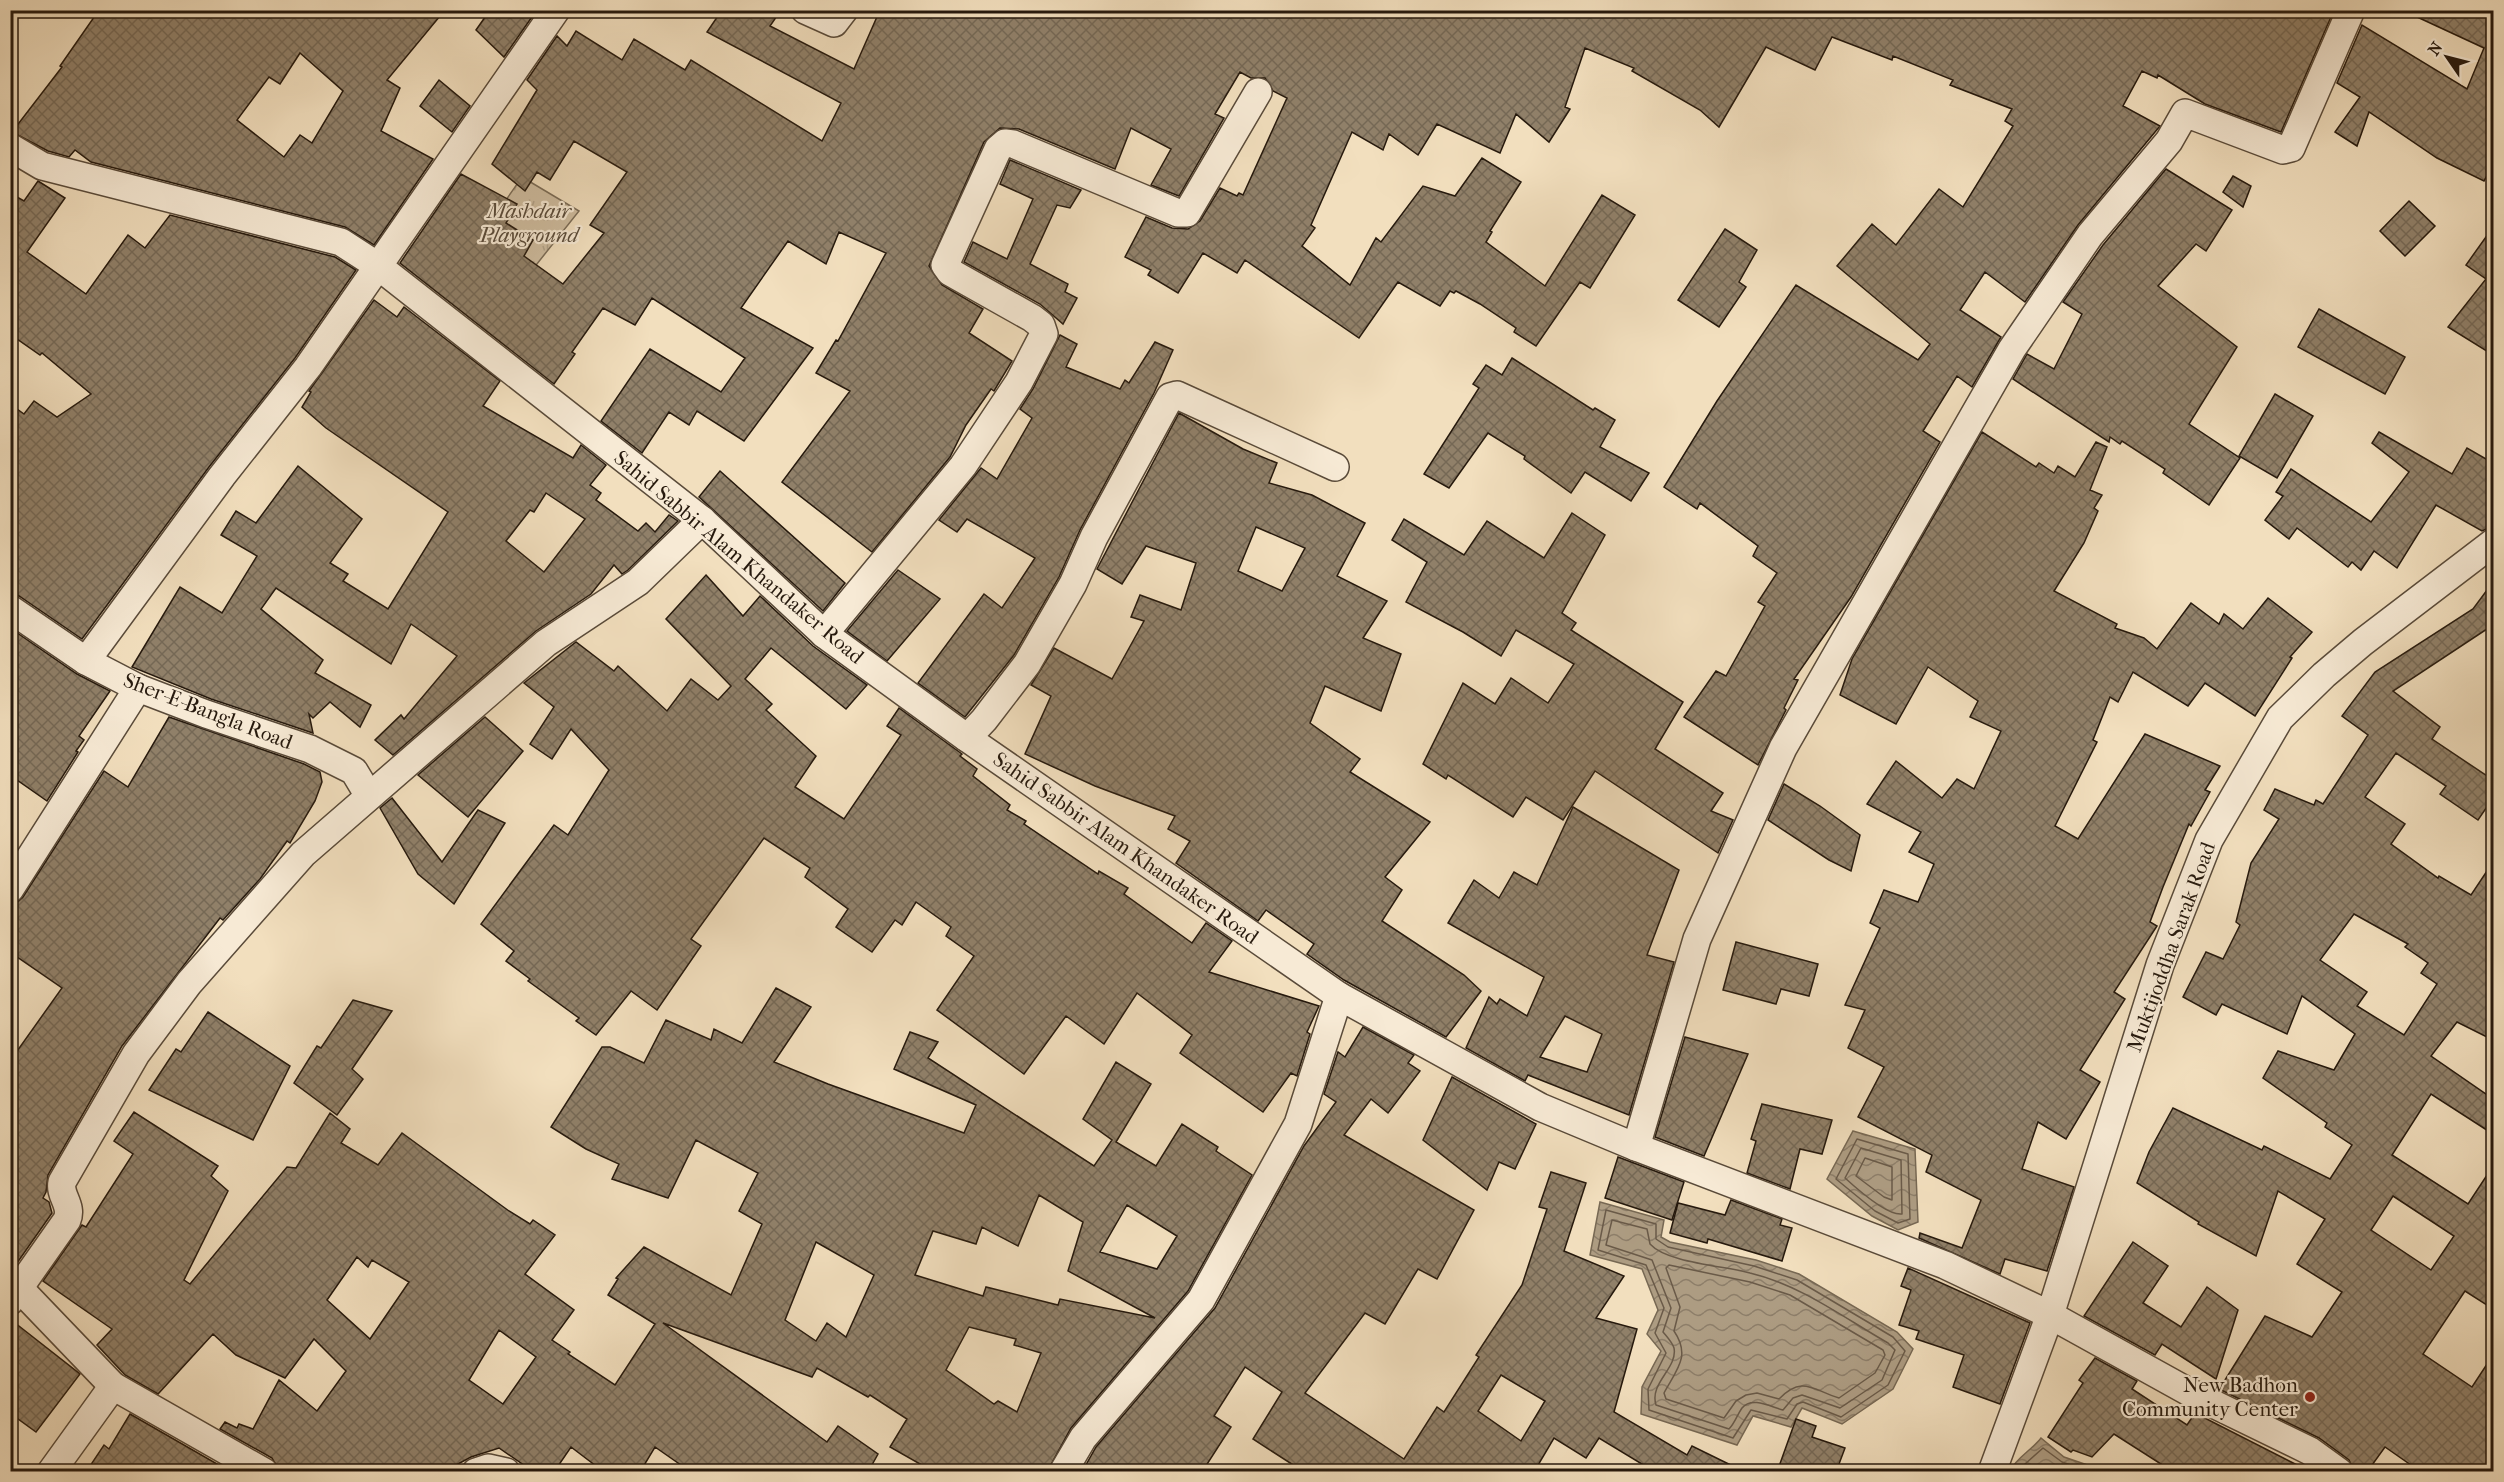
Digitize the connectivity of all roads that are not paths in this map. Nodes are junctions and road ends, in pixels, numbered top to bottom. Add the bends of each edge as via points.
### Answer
1 (556, 10) edge
2 (805, 10) edge
3 (844, 10) edge
4 (2351, 10) edge
5 (1258, 92) dead end
6 (10, 147) edge
7 (378, 266) junction
8 (1335, 467) dead end
9 (702, 520) junction
10 (2493, 542) edge
11 (10, 609) edge
12 (824, 634) junction
13 (86, 661) junction
14 (138, 688) junction
15 (967, 738) junction
16 (369, 796) junction
17 (10, 889) edge
18 (1339, 996) junction
19 (1636, 1147) junction
20 (15, 1295) edge
21 (2050, 1315) junction
22 (113, 1386) junction
23 (51, 1472) edge
24 (264, 1472) edge
25 (476, 1472) edge
26 (506, 1472) edge
27 (1063, 1472) edge
28 (1992, 1472) edge
29 (2339, 1472) edge

1 - 7 street
2 - 3 street via 834,23
4 - 19 street via 2290,148 2283,150 2185,113 2169,141 2090,235 2012,349 1783,748 1697,939
5 - 12 street via 1187,213 1178,213 1013,144 1005,143 998,149 945,265 950,272 1032,318 1044,334 1019,382 963,466
6 - 7 street, Sahid Sabbir Alam Khandaker Road via 42,166 342,242
7 - 9 street, Sahid Sabbir Alam Khandaker Road
7 - 13 street via 308,368 222,476
8 - 15 street via 1177,395 1170,397 1027,664
9 - 12 street, Sahid Sabbir Alam Khandaker Road
9 - 16 street via 638,582 546,643
10 - 21 street, Muktijoddha Sarak Road via 2363,642 2280,718 2215,830 2160,965
11 - 13 street, Sher-E-Bangla Road
12 - 15 street, Sahid Sabbir Alam Khandaker Road
13 - 14 street, Sher-E-Bangla Road
14 - 16 street, Sher-E-Bangla Road via 310,749 354,771
14 - 17 street
15 - 18 street, Sahid Sabbir Alam Khandaker Road
16 - 20 street via 303,854 246,916 136,1054 62,1182 70,1207 67,1220
18 - 19 street, Sahid Sabbir Alam Khandaker Road via 1540,1107
18 - 27 street via 1298,1124 1201,1300 1083,1438
19 - 21 street, Sahid Sabbir Alam Khandaker Road via 1945,1265
20 - 22 street
21 - 28 street, Muktijoddha Sarak Road
21 - 29 street, Sahid Sabbir Alam Khandaker Road via 2189,1392 2310,1451
22 - 23 street
22 - 24 street
25 - 26 street via 488,1468

